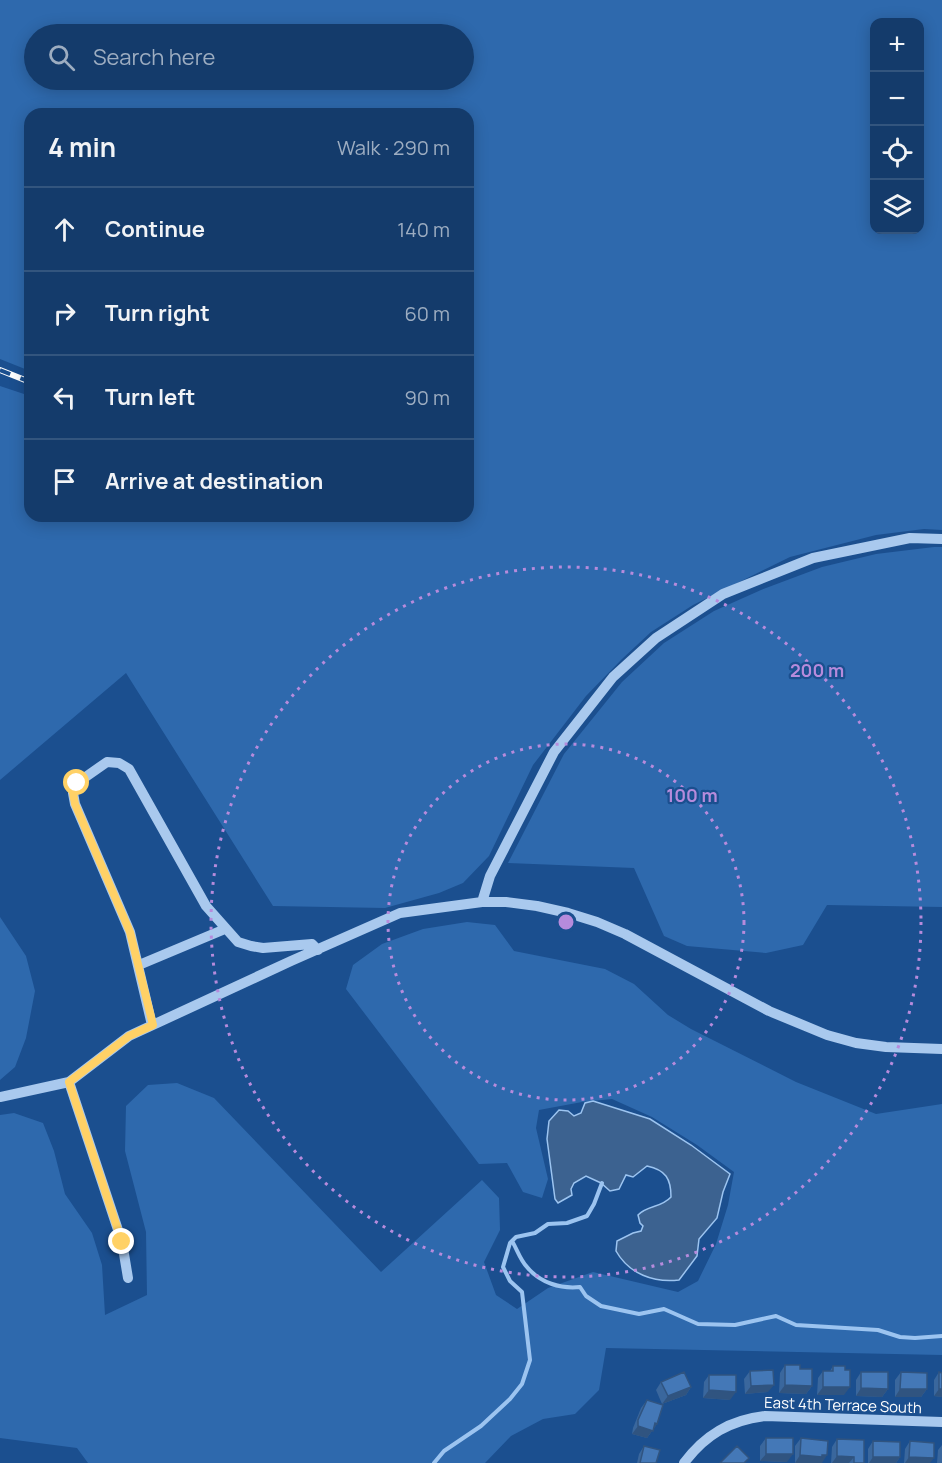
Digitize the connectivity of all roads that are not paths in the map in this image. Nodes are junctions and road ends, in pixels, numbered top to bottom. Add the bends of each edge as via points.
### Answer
1 (942, 539) edge
2 (482, 902) junction
3 (225, 929) junction
4 (318, 950) junction
5 (139, 965) junction
6 (153, 1025) junction
7 (942, 1049) edge
8 (69, 1082) junction
9 (0, 1097) edge
10 (128, 1278) dead end
11 (942, 1422) edge
12 (684, 1463) edge

1 - 2 street via 910,538 813,558 723,594 656,638 613,677 554,752 490,876
2 - 4 street via 400,913
2 - 7 street via 537,906 597,922 769,1011 827,1035 886,1047
3 - 4 street via 238,942 250,946 304,943
3 - 5 street
3 - 5 street via 206,906 129,769 107,762 77,783 73,793 130,932
4 - 6 street
5 - 6 street
6 - 8 street via 129,1036
8 - 9 street
8 - 10 street via 122,1242
11 - 12 street, East 4th Terrace South via 747,1418 712,1435

